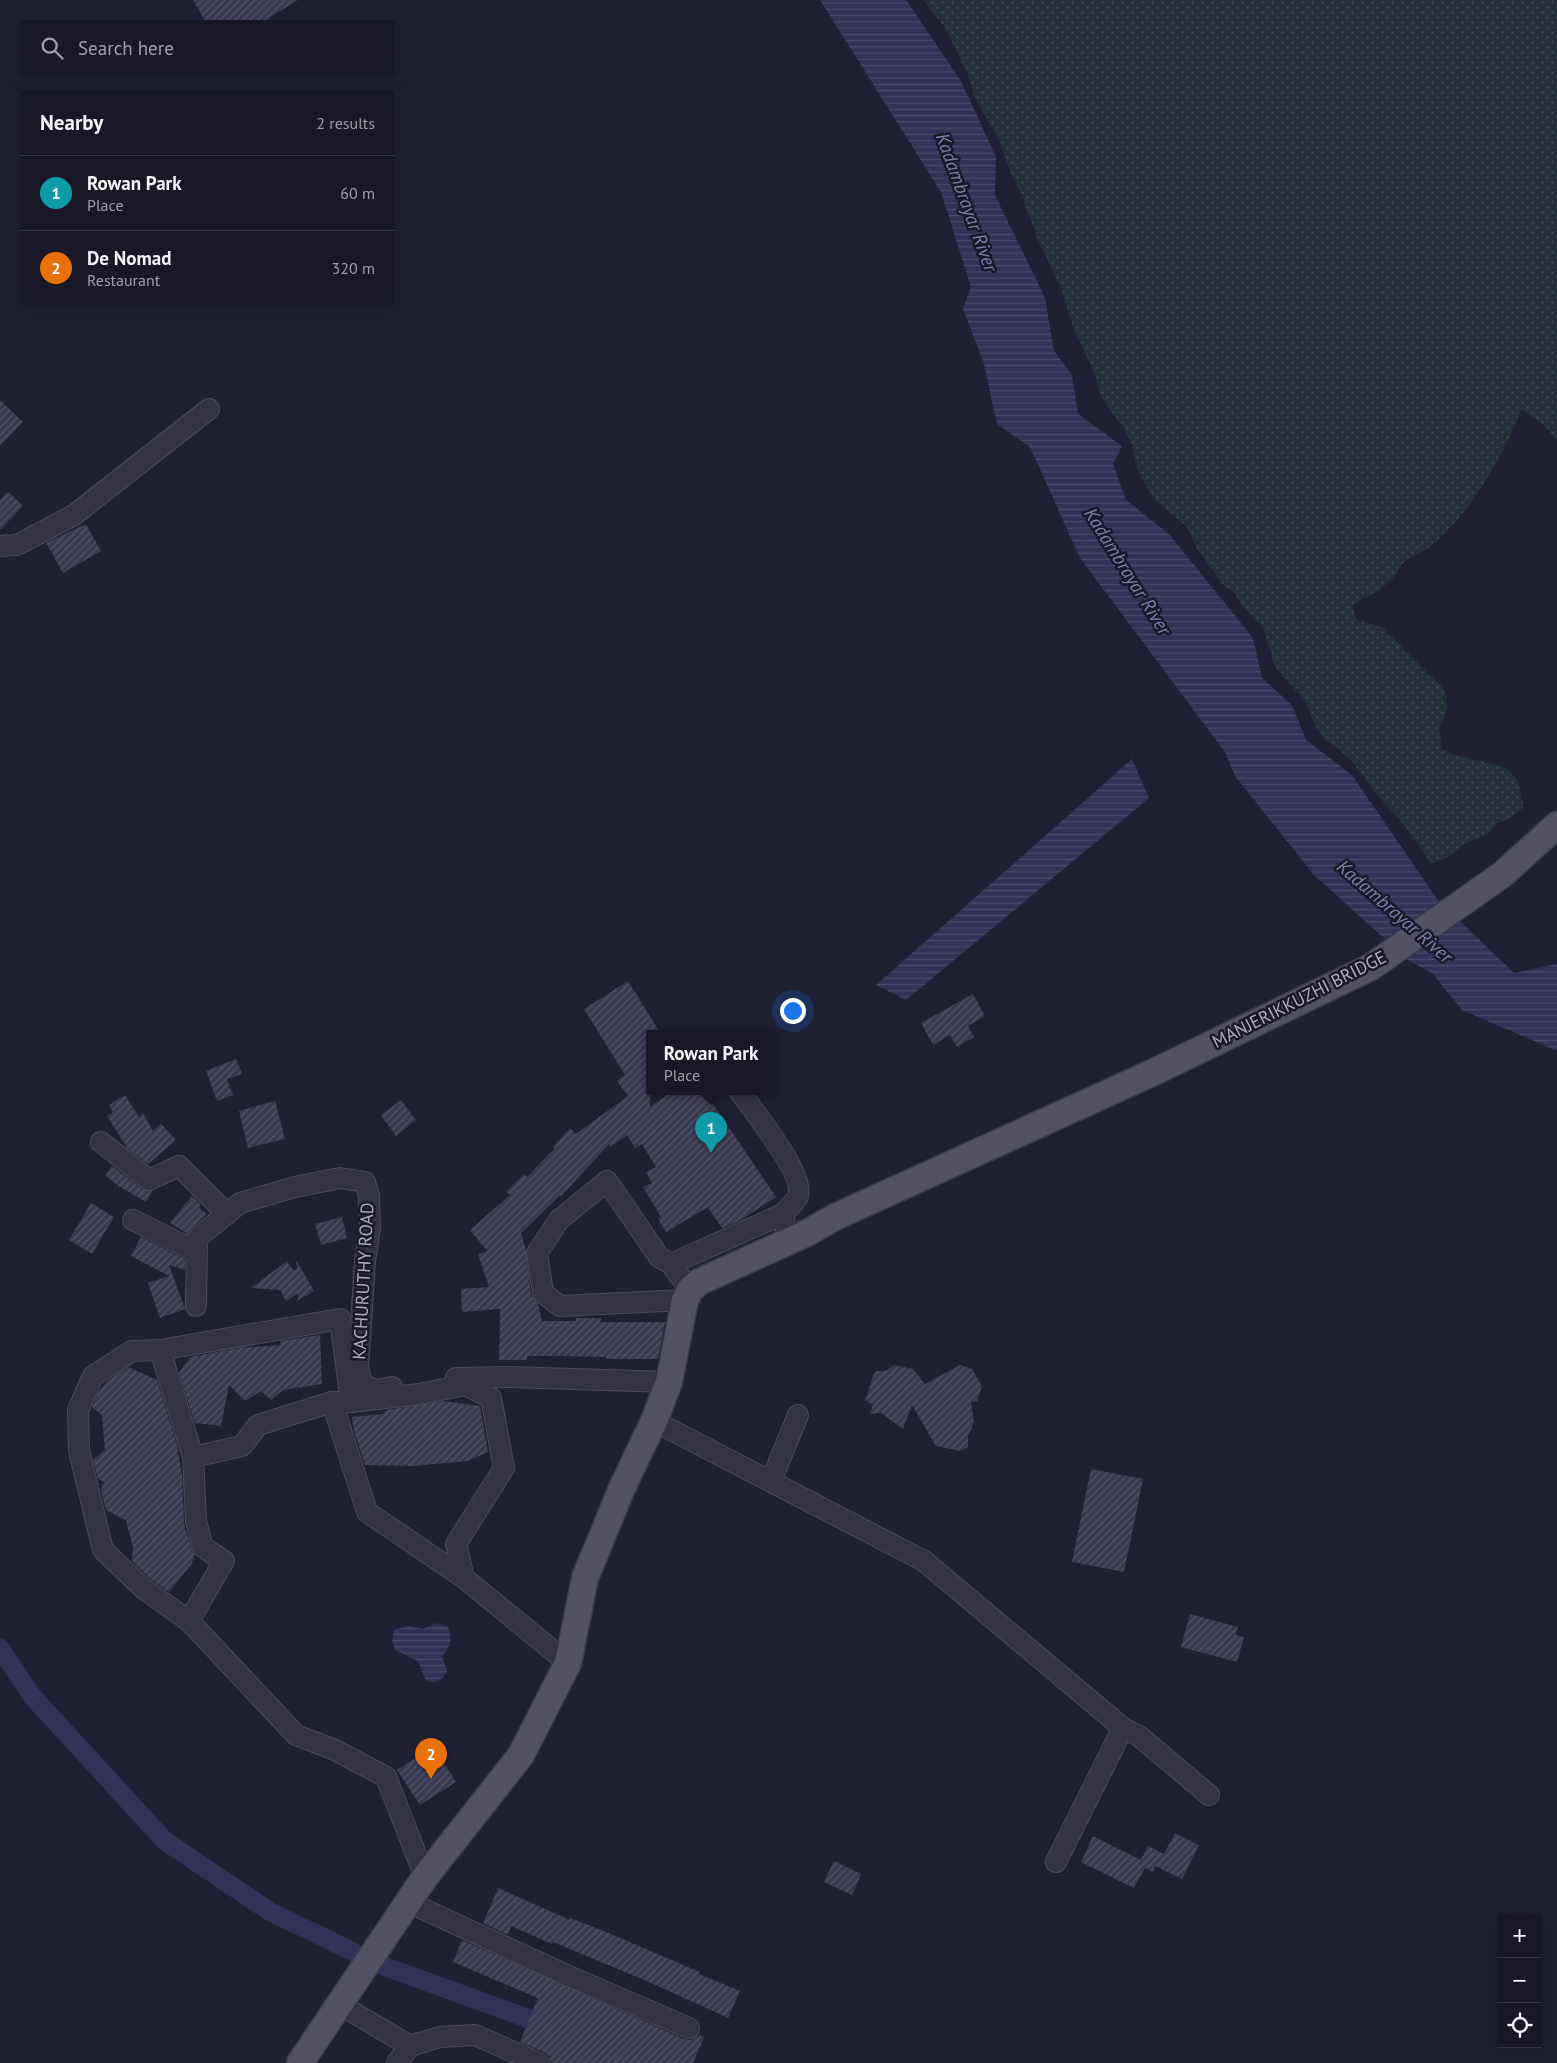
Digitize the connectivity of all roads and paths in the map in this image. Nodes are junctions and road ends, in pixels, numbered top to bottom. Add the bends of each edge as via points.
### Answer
1 (209, 409) dead end
2 (0, 546) edge
3 (1557, 825) edge
4 (742, 1095) edge
5 (101, 1142) dead end
6 (227, 1214) junction
7 (783, 1214) junction
8 (133, 1220) dead end
9 (788, 1241) junction
10 (197, 1252) junction
11 (671, 1264) junction
12 (688, 1295) junction
13 (196, 1306) dead end
14 (160, 1350) junction
15 (668, 1382) junction
16 (341, 1402) junction
17 (798, 1415) dead end
18 (654, 1421) junction
19 (193, 1457) junction
20 (771, 1481) junction
21 (464, 1578) junction
22 (189, 1621) junction
23 (568, 1663) junction
24 (1124, 1728) junction
25 (1209, 1795) dead end
26 (1056, 1862) dead end
27 (425, 1877) junction
28 (408, 1902) junction
29 (339, 2004) junction
30 (689, 2028) dead end
31 (410, 2046) junction
32 (300, 2063) edge
33 (397, 2063) edge
34 (539, 2063) edge

1 - 2 street via 74,515 17,545
3 - 9 main road, MANJERIKKUZHI BRIDGE via 1503,874 1371,967 1154,1072
4 - 7 street via 792,1167 799,1186 798,1197
5 - 6 street via 149,1180 179,1166
6 - 10 street, KACHURUTHY ROAD via 197,1238
6 - 15 street, KACHURUTHY ROAD via 240,1203 295,1187 340,1178 365,1182 370,1228 358,1367 362,1385 377,1390 453,1378 509,1377
7 - 9 street
7 - 11 street
8 - 10 street
9 - 12 main road, MANJERIKKUZHI BRIDGE via 699,1282
10 - 13 street, KACHURUTHY ROAD
11 - 12 street
11 - 12 street via 659,1257 607,1181 559,1220 537,1253 543,1293 560,1306
12 - 15 main road
14 - 16 street via 340,1320
14 - 19 street
14 - 22 street via 132,1350 93,1376 78,1410 79,1451 104,1550 144,1589
15 - 18 main road
16 - 19 street via 258,1425 242,1446
16 - 21 street via 366,1512
16 - 21 street via 419,1394 465,1384 491,1398 504,1468 456,1544
17 - 20 street
18 - 20 street
18 - 23 main road via 585,1578
19 - 22 street via 196,1521 204,1547 224,1561
20 - 24 street via 924,1561
21 - 23 street
22 - 27 street via 296,1735 335,1750 386,1777
23 - 27 main road via 521,1754
24 - 25 street via 1139,1736
24 - 26 street
27 - 28 main road
28 - 29 main road
28 - 30 street
29 - 31 street
29 - 32 main road
31 - 33 street
31 - 34 street via 440,2037 475,2035

